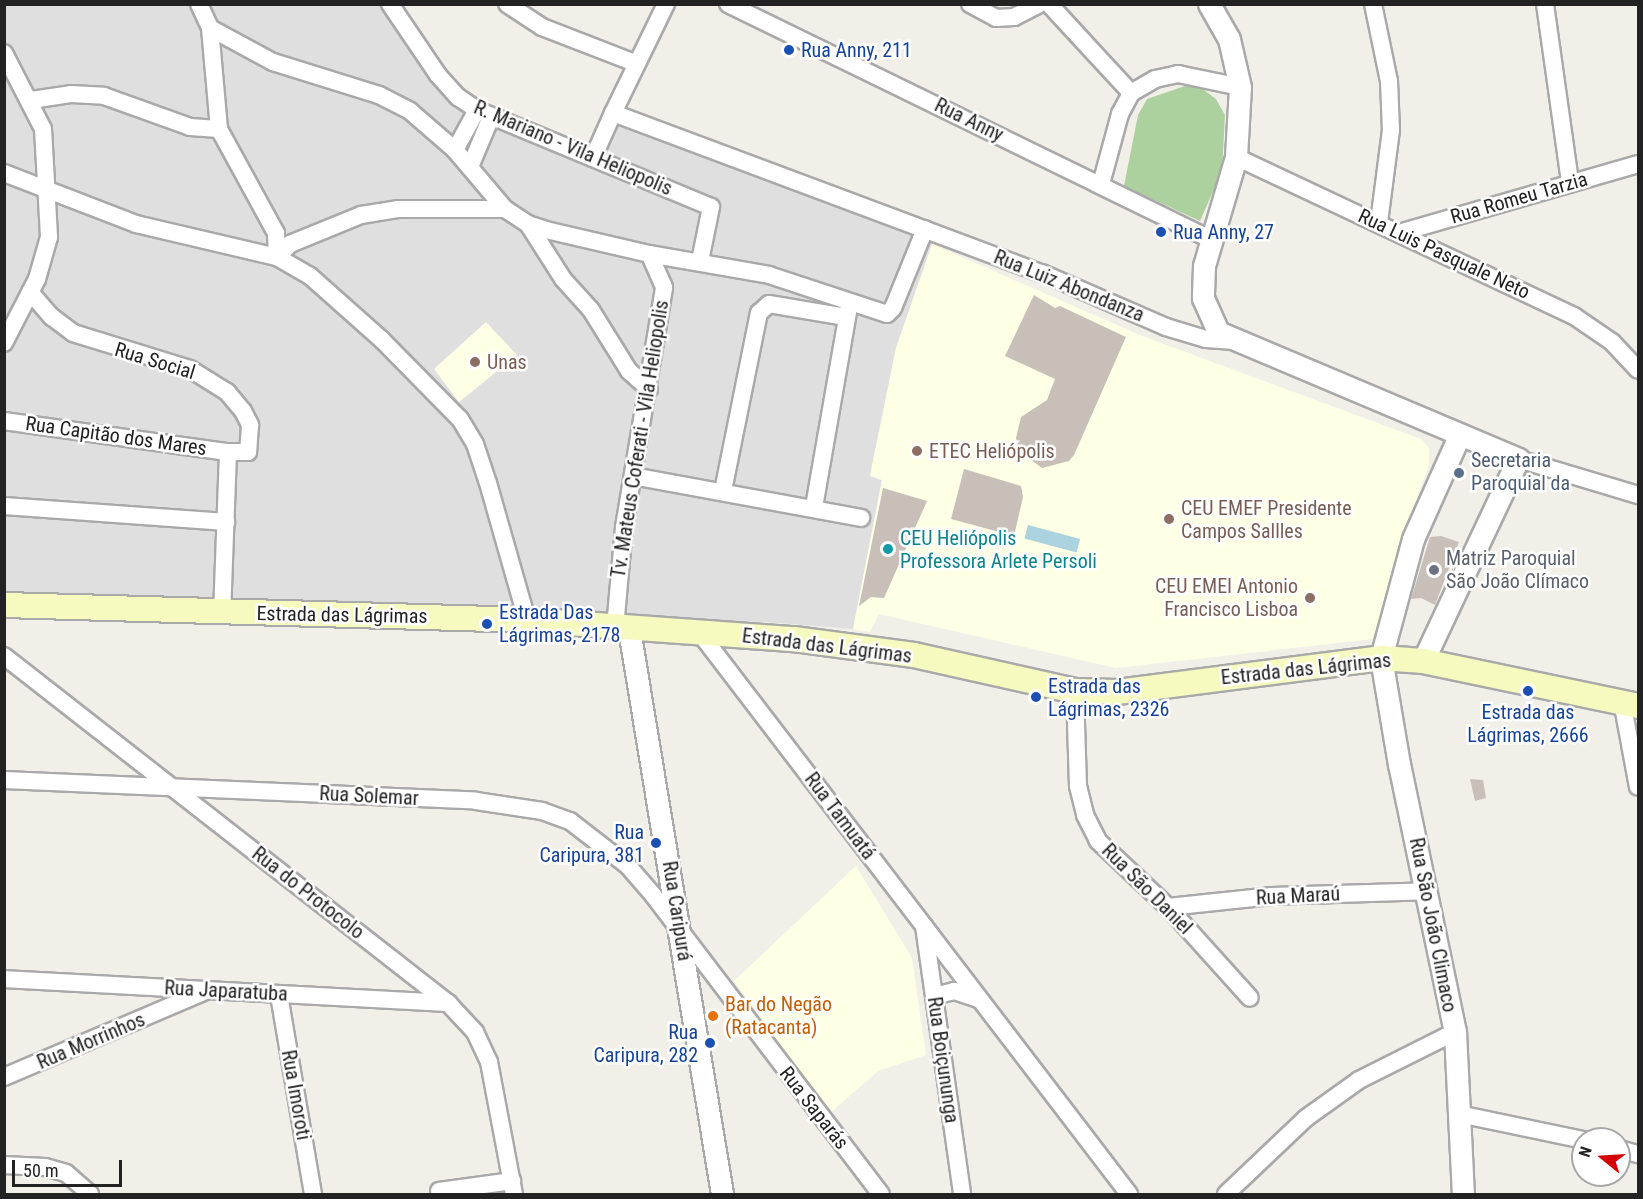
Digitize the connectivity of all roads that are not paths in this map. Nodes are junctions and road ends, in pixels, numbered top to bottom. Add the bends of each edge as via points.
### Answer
1 (199, 4) edge
2 (390, 4) edge
3 (507, 4) edge
4 (666, 4) edge
5 (728, 4) edge
6 (970, 4) edge
7 (1039, 4) edge
8 (1049, 4) edge
9 (1209, 4) edge
10 (1373, 4) edge
11 (1545, 4) edge
12 (210, 28) junction
13 (4, 53) edge
14 (635, 63) junction
15 (1240, 87) junction
16 (1131, 93) junction
17 (31, 100) junction
18 (484, 113) junction
19 (613, 113) junction
20 (219, 129) junction
21 (455, 150) junction
22 (1236, 157) junction
23 (592, 158) junction
24 (1638, 164) edge
25 (470, 167) junction
26 (4, 173) edge
27 (1570, 182) junction
28 (1101, 184) junction
29 (47, 190) junction
30 (505, 208) junction
31 (1380, 223) junction
32 (528, 224) junction
33 (925, 229) junction
34 (1400, 233) junction
35 (1210, 239) junction
36 (649, 254) junction
37 (277, 257) junction
38 (700, 261) junction
39 (30, 292) junction
40 (848, 310) junction
41 (1238, 341) junction
42 (4, 343) edge
43 (1638, 369) edge
44 (649, 389) junction
45 (4, 421) edge
46 (1459, 436) junction
47 (228, 452) junction
48 (1518, 459) junction
49 (633, 476) junction
50 (723, 491) junction
51 (1638, 495) edge
52 (4, 506) edge
53 (814, 507) junction
54 (861, 518) dead end
55 (226, 522) junction
56 (4, 605) edge
57 (222, 612) junction
58 (527, 620) junction
59 (622, 628) junction
60 (699, 632) junction
61 (4, 656) edge
62 (1381, 658) junction
63 (1423, 660) junction
64 (1075, 692) junction
65 (1630, 703) edge
66 (4, 780) edge
67 (173, 787) junction
68 (1638, 787) edge
69 (1428, 891) junction
70 (1168, 907) junction
71 (923, 926) junction
72 (681, 936) junction
73 (4, 979) edge
74 (210, 990) junction
75 (279, 994) junction
76 (934, 996) junction
77 (1250, 998) dead end
78 (980, 1000) junction
79 (448, 1003) junction
80 (1455, 1032) junction
81 (4, 1077) edge
82 (1460, 1114) junction
83 (1571, 1137) edge
84 (4, 1165) edge
85 (513, 1188) edge
86 (439, 1191) dead end
87 (90, 1194) edge
88 (313, 1194) edge
89 (722, 1194) edge
90 (881, 1194) edge
91 (962, 1194) edge
92 (1129, 1194) edge
93 (1226, 1194) edge
94 (1463, 1194) edge

1 - 12 street
2 - 18 street, R. Mariano - Vila Heliopolis via 438,75 458,97
3 - 14 street via 542,27
4 - 14 street
5 - 28 street, Rua Anny
6 - 7 street via 996,18 1014,17
8 - 16 street
9 - 15 street via 1229,39
10 - 31 street via 1389,81 1392,130
11 - 27 street
12 - 20 street
12 - 21 street via 273,62 394,102
13 - 17 street
14 - 19 street
15 - 16 street via 1178,74 1155,79
15 - 22 street
16 - 28 street via 1120,114
17 - 20 street via 71,94 104,96 126,100 190,127
17 - 29 street via 47,149
18 - 21 street
18 - 23 street, R. Mariano - Vila Heliopolis
18 - 25 street
19 - 23 street
19 - 33 street, Rua Luiz Abondanza
20 - 37 street via 276,233
21 - 25 street
22 - 31 street, Rua Luis Pasquale Neto
22 - 35 street
23 - 38 street, R. Mariano - Vila Heliopolis via 711,207
24 - 27 street, Rua Romeu Tarzia
25 - 30 street
26 - 29 street
27 - 34 street, Rua Romeu Tarzia
28 - 35 street, Rua Anny
29 - 37 street via 136,224
29 - 39 street via 49,237 43,264
30 - 32 street
30 - 37 street via 398,208 361,215 290,244
31 - 34 street, Rua Luis Pasquale Neto
32 - 36 street
32 - 44 street via 563,279 591,310 628,371
33 - 40 street via 891,312
33 - 41 street, Rua Luiz Abondanza via 1042,273 1187,335
34 - 43 street, Rua Luis Pasquale Neto via 1574,316 1612,342
35 - 41 street via 1203,298 1218,332
36 - 38 street
36 - 44 street, Tv. Mateus Coferati - Vila Heliopolis via 664,287
37 - 58 street via 310,276 382,340 460,419 485,473
38 - 40 street via 769,275
39 - 42 street
39 - 47 street, Rua Social via 52,317 74,333 190,369 227,392 250,425 248,452
40 - 50 street via 769,304 759,313
40 - 53 street
41 - 46 street, Rua Luiz Abondanza
44 - 49 street, Tv. Mateus Coferati - Vila Heliopolis
45 - 47 street, Rua Capitão dos Mares
46 - 48 street, Rua Luiz Abondanza
46 - 62 street via 1413,539
47 - 55 street
48 - 51 street, Rua Luiz Abondanza
48 - 63 street
49 - 50 street
49 - 59 street, Tv. Mateus Coferati - Vila Heliopolis via 619,569
50 - 53 street
52 - 55 street
53 - 54 street
55 - 57 street
56 - 57 main road, Estrada das Lágrimas
57 - 58 main road, Estrada das Lágrimas
58 - 59 main road, Estrada das Lágrimas
59 - 60 main road, Estrada das Lágrimas
59 - 72 street, Rua Caripurá
60 - 64 main road, Estrada das Lágrimas via 871,648
60 - 71 street, Rua Tamuatá
61 - 67 street, Rua do Protocolo
62 - 63 main road, Estrada das Lágrimas
62 - 64 main road, Estrada das Lágrimas via 1117,692
62 - 69 street, Rua São João Climaco via 1399,765
63 - 65 main road, Estrada das Lágrimas
64 - 70 street, Rua São Daniel via 1074,743 1085,815 1098,841
65 - 68 street
66 - 67 street, Rua Solemar
67 - 72 street, Rua Solemar via 476,801 542,811 570,821 628,866
67 - 79 street, Rua do Protocolo
69 - 70 street, Rua Maraú via 1272,896
69 - 80 street, Rua São João Climaco
70 - 77 street, Rua São Daniel
71 - 76 street, Rua Boiçununga
71 - 78 street, Rua Tamuatá
72 - 89 street, Rua Caripurá
72 - 90 street, Rua Saparás
73 - 74 street, Rua Japaratuba
74 - 75 street, Rua Japaratuba
74 - 81 street, Rua Morrinhos
75 - 79 street, Rua Japaratuba
75 - 88 street, Rua Imoroti
76 - 78 street via 954,991
76 - 91 street, Rua Boiçununga
78 - 92 street, Rua Tamuatá
79 - 85 street, Rua do Protocolo via 475,1032 489,1062
80 - 82 street, Rua São João Climaco
80 - 93 street via 1359,1080 1306,1118
82 - 83 street
82 - 94 street, Rua São João Climaco
84 - 87 street via 45,1167 66,1173
85 - 86 street

